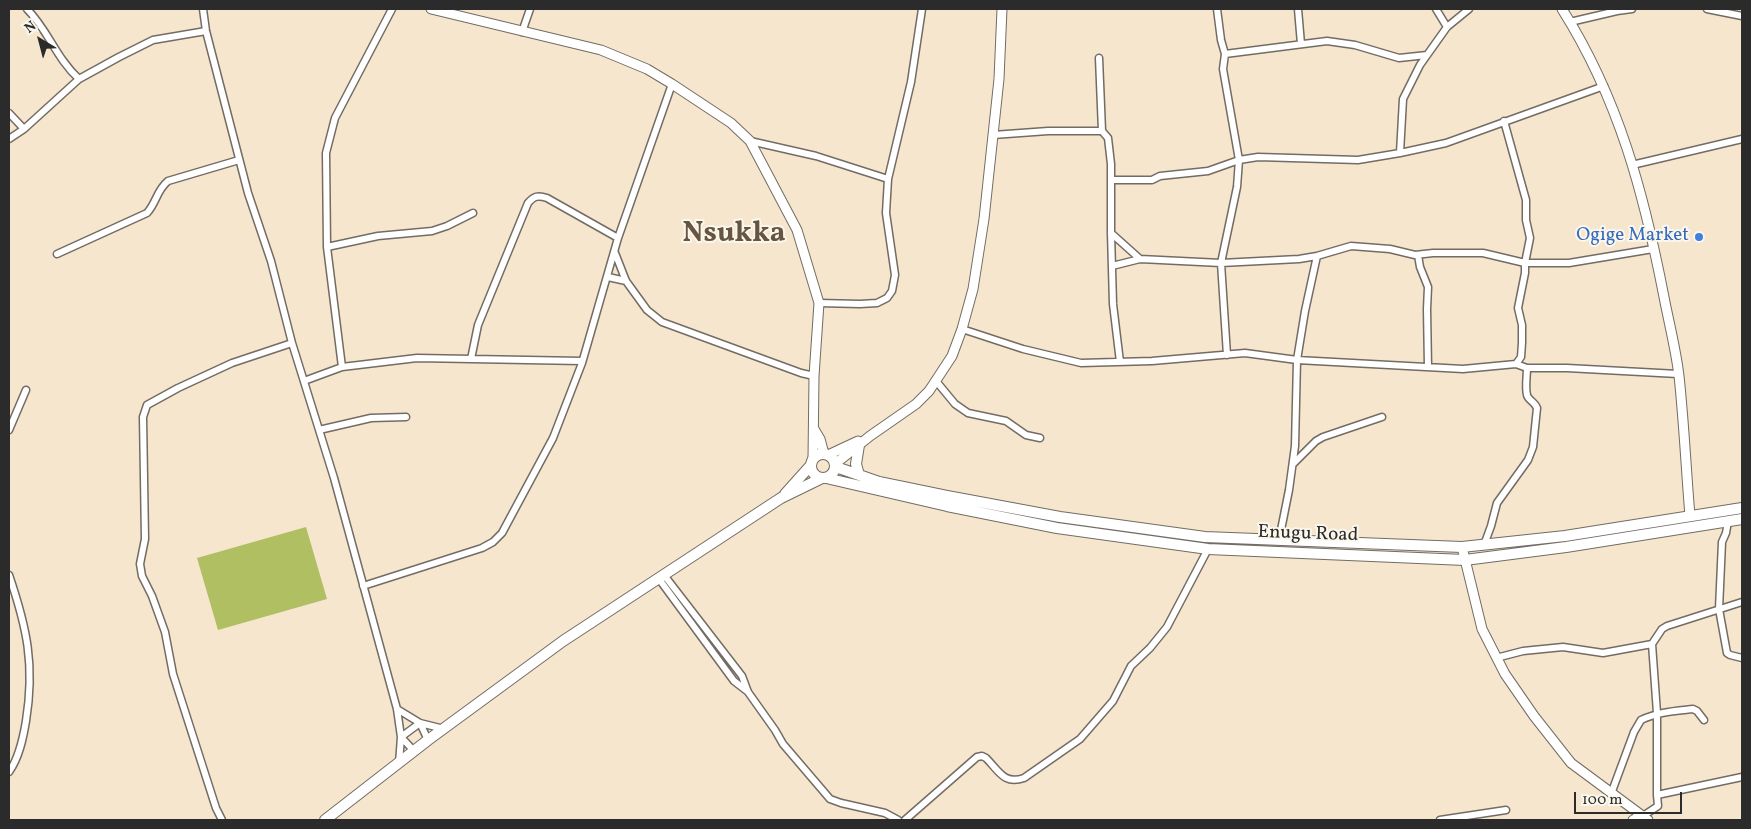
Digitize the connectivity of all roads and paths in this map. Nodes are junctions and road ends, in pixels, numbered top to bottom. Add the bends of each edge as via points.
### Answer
1 (27, 9) edge
2 (203, 9) edge
3 (392, 9) edge
4 (430, 9) edge
5 (530, 9) edge
6 (922, 9) edge
7 (1002, 9) edge
8 (1217, 9) edge
9 (1298, 9) edge
10 (1436, 9) edge
11 (1469, 9) edge
12 (1562, 9) edge
13 (1632, 9) edge
14 (1707, 9) edge
15 (1720, 10) edge
16 (1742, 16) edge
17 (1570, 22) junction
18 (1447, 27) junction
19 (206, 31) junction
20 (522, 32) junction
21 (1302, 44) junction
22 (1225, 54) junction
23 (1426, 55) junction
24 (1099, 58) dead end
25 (79, 79) junction
26 (672, 84) junction
27 (1604, 86) junction
28 (9, 113) edge
29 (1504, 121) junction
30 (24, 128) junction
31 (1102, 131) junction
32 (993, 135) junction
33 (9, 139) edge
34 (1742, 139) edge
35 (750, 141) junction
36 (1400, 153) junction
37 (239, 160) junction
38 (1239, 160) junction
39 (1632, 165) junction
40 (888, 179) junction
41 (1112, 180) junction
42 (473, 213) dead end
43 (1111, 233) junction
44 (618, 238) junction
45 (327, 247) junction
46 (1653, 249) junction
47 (615, 253) junction
48 (57, 254) dead end
49 (1418, 255) junction
50 (1317, 256) junction
51 (1140, 259) junction
52 (1221, 262) junction
53 (1525, 262) junction
54 (1112, 266) junction
55 (608, 277) junction
56 (626, 281) junction
57 (819, 303) junction
58 (962, 329) junction
59 (292, 343) junction
60 (1227, 355) junction
61 (471, 359) junction
62 (1297, 360) junction
63 (582, 361) junction
64 (1120, 362) junction
65 (1516, 364) junction
66 (342, 367) junction
67 (1428, 367) junction
68 (1527, 368) junction
69 (1678, 374) junction
70 (814, 376) junction
71 (304, 381) junction
72 (936, 382) junction
73 (26, 390) dead end
74 (406, 417) dead end
75 (1382, 417) dead end
76 (814, 429) junction
77 (9, 430) edge
78 (319, 430) junction
79 (870, 436) junction
80 (1040, 438) dead end
81 (860, 444) junction
82 (826, 454) junction
83 (812, 462) junction
84 (1293, 464) junction
85 (836, 466) junction
86 (859, 475) junction
87 (824, 478) junction
88 (781, 498) junction
89 (1742, 508) edge
90 (1690, 516) junction
91 (1742, 519) edge
92 (1728, 521) junction
93 (1279, 540) junction
94 (1484, 545) junction
95 (1462, 547) junction
96 (1208, 549) junction
97 (1465, 560) junction
98 (9, 575) edge
99 (662, 577) junction
100 (363, 586) junction
101 (1742, 602) edge
102 (1720, 610) junction
103 (1652, 644) junction
104 (1496, 658) junction
105 (1742, 658) edge
106 (397, 709) junction
107 (1657, 713) junction
108 (1704, 720) dead end
109 (420, 723) junction
110 (444, 729) junction
111 (400, 737) junction
112 (428, 740) junction
113 (414, 751) junction
114 (399, 763) junction
115 (9, 772) edge
116 (1742, 776) edge
117 (1611, 794) junction
118 (1657, 795) junction
119 (1506, 810) dead end
120 (1645, 818) edge
121 (222, 820) edge
122 (325, 820) edge
123 (898, 820) edge
124 (904, 820) edge
125 (1440, 820) edge
126 (1633, 820) edge

1 - 25 street
2 - 19 street
3 - 45 street via 335,118 326,152
4 - 20 street
5 - 20 street
6 - 40 street via 911,82
7 - 32 street
8 - 22 street
9 - 21 street
10 - 18 street
11 - 18 street
12 - 17 street
13 - 17 street
14 - 15 street
15 - 16 street
17 - 27 street
18 - 23 street
19 - 25 street via 153,40
19 - 37 street
20 - 26 street via 601,50 647,69
21 - 22 street
21 - 23 street via 1327,41 1399,58
22 - 38 street via 1223,69
23 - 36 street via 1403,99
24 - 31 street
25 - 30 street
26 - 35 street via 731,124
26 - 44 street
27 - 29 street
27 - 39 street
28 - 30 street
29 - 36 street via 1446,143
29 - 53 street via 1526,200 1530,238
30 - 33 street
31 - 32 street
31 - 41 street via 1108,138
32 - 58 street via 973,288
34 - 39 street
35 - 40 street via 816,156
35 - 57 street via 797,230
36 - 38 street via 1358,160 1258,157
37 - 48 street via 168,181 160,188 147,213
37 - 59 street via 271,261
38 - 41 street via 1208,171 1160,176 1152,180
38 - 52 street via 1237,187
39 - 46 street
40 - 57 street via 886,213 895,275 892,291 877,303
41 - 43 street
42 - 45 street via 432,231 378,236
43 - 51 street
43 - 54 street
44 - 47 street
44 - 61 street via 547,198 533,197 478,325
45 - 66 street
46 - 53 street via 1569,263
46 - 69 street
47 - 55 street
47 - 56 street
49 - 50 street via 1351,246
49 - 53 street via 1483,253
49 - 67 street via 1428,287
50 - 52 street
50 - 62 street
51 - 52 street
51 - 54 street
52 - 60 street
53 - 65 street via 1518,308 1522,325 1521,357
54 - 64 street
55 - 56 street
55 - 63 street
56 - 70 street via 647,310 662,322
57 - 70 street
58 - 64 street via 1023,349 1081,362
58 - 72 street via 952,356
59 - 71 street
59 - 121 street via 232,363 178,388 147,405 143,416 146,539 140,564 142,576 165,632 185,714
60 - 62 street
60 - 64 street
61 - 63 street
61 - 66 street via 417,358
62 - 67 street
62 - 84 street
63 - 100 street via 552,438 502,533 482,548
65 - 67 street via 1463,369
65 - 68 street
66 - 71 street
68 - 69 street
68 - 94 street via 1526,393 1537,408 1533,447 1528,460 1497,503
69 - 90 street
70 - 76 street
71 - 78 street
72 - 79 street via 916,404
72 - 80 street via 955,404 968,413 1006,421 1026,435
73 - 77 street
74 - 78 street via 371,418
75 - 84 street via 1323,437
76 - 82 street
76 - 83 street
78 - 100 street
79 - 81 street
79 - 82 street
81 - 85 street
81 - 86 main road via 856,464
82 - 83 main road via 819,455
82 - 85 main road
83 - 87 main road via 814,474
83 - 88 main road
84 - 93 street
85 - 86 main road
85 - 87 main road via 833,474
86 - 93 main road via 879,482 1060,517 1204,538
87 - 88 main road
87 - 96 main road, Enugu Road via 1058,528
88 - 99 main road
89 - 90 main road
90 - 94 main road
91 - 92 main road, Enugu Road
92 - 97 main road, Enugu Road
92 - 102 street via 1722,542
93 - 95 main road
94 - 95 main road
95 - 97 street
96 - 97 main road, Enugu Road
96 - 124 street via 1167,627 1131,666 1113,701 1080,739 1016,781 1006,778 986,758 977,757
97 - 104 street via 1482,629
98 - 115 street via 24,623 31,668 31,694 23,738
99 - 110 main road via 563,641
99 - 123 street via 734,681 748,692 783,744 830,799 885,813
100 - 106 street
101 - 102 street
102 - 103 street via 1667,626
102 - 105 street via 1727,653
103 - 104 street via 1603,652 1563,648
103 - 107 street
104 - 117 street via 1570,763
106 - 109 street
106 - 111 street
107 - 108 street via 1693,709
107 - 117 street via 1637,725
107 - 118 street
109 - 110 street
109 - 111 street
109 - 112 street
110 - 112 main road
111 - 113 street
111 - 114 street
112 - 113 main road
113 - 114 main road
114 - 122 main road
116 - 118 street
117 - 120 street
118 - 120 street via 1658,806
119 - 125 street
120 - 126 street

